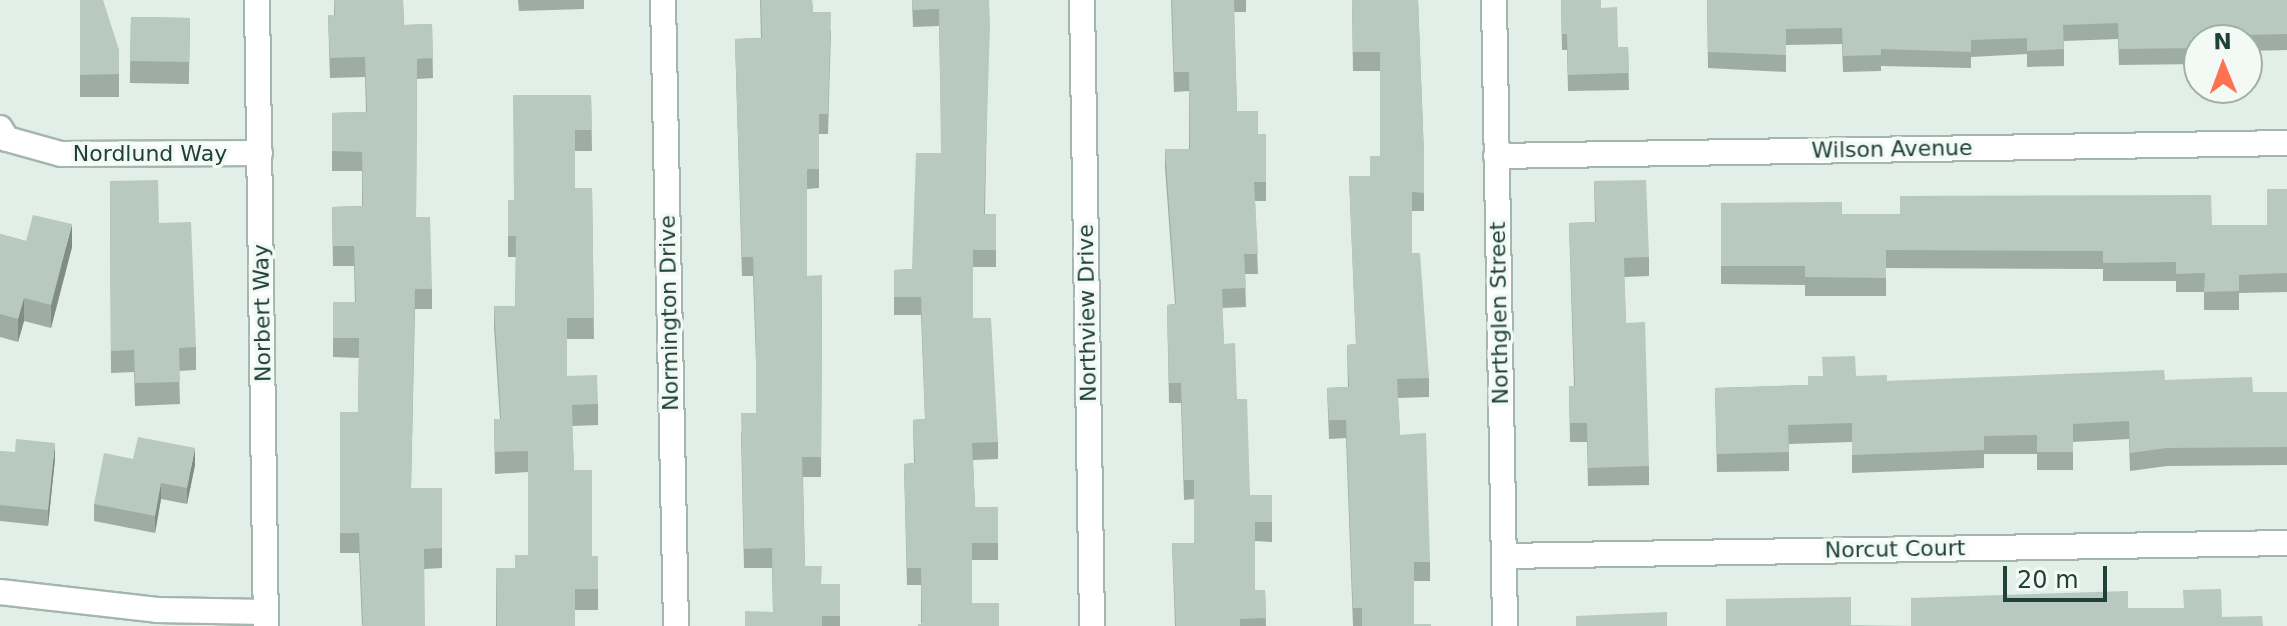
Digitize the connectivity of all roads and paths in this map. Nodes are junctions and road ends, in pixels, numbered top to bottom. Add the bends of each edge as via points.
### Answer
1 (257, 0) edge
2 (663, 0) edge
3 (1082, 0) edge
4 (1494, 0) edge
5 (0, 128) edge
6 (2287, 143) edge
7 (260, 153) junction
8 (1496, 156) junction
9 (2287, 543) edge
10 (1504, 556) junction
11 (0, 592) edge
12 (266, 619) edge
13 (676, 626) edge
14 (1092, 626) edge
15 (1505, 626) edge

1 - 7 street, Norbert Way
2 - 13 street, Normington Drive
3 - 14 street, Northview Drive
4 - 8 street, Northglen Street
5 - 7 street, Nordlund Way via 7,139 61,154
6 - 8 street, Wilson Avenue
7 - 12 street, Norbert Way
8 - 10 street, Northglen Street
9 - 10 street, Norcut Court
10 - 15 street, Northglen Street
11 - 12 street

